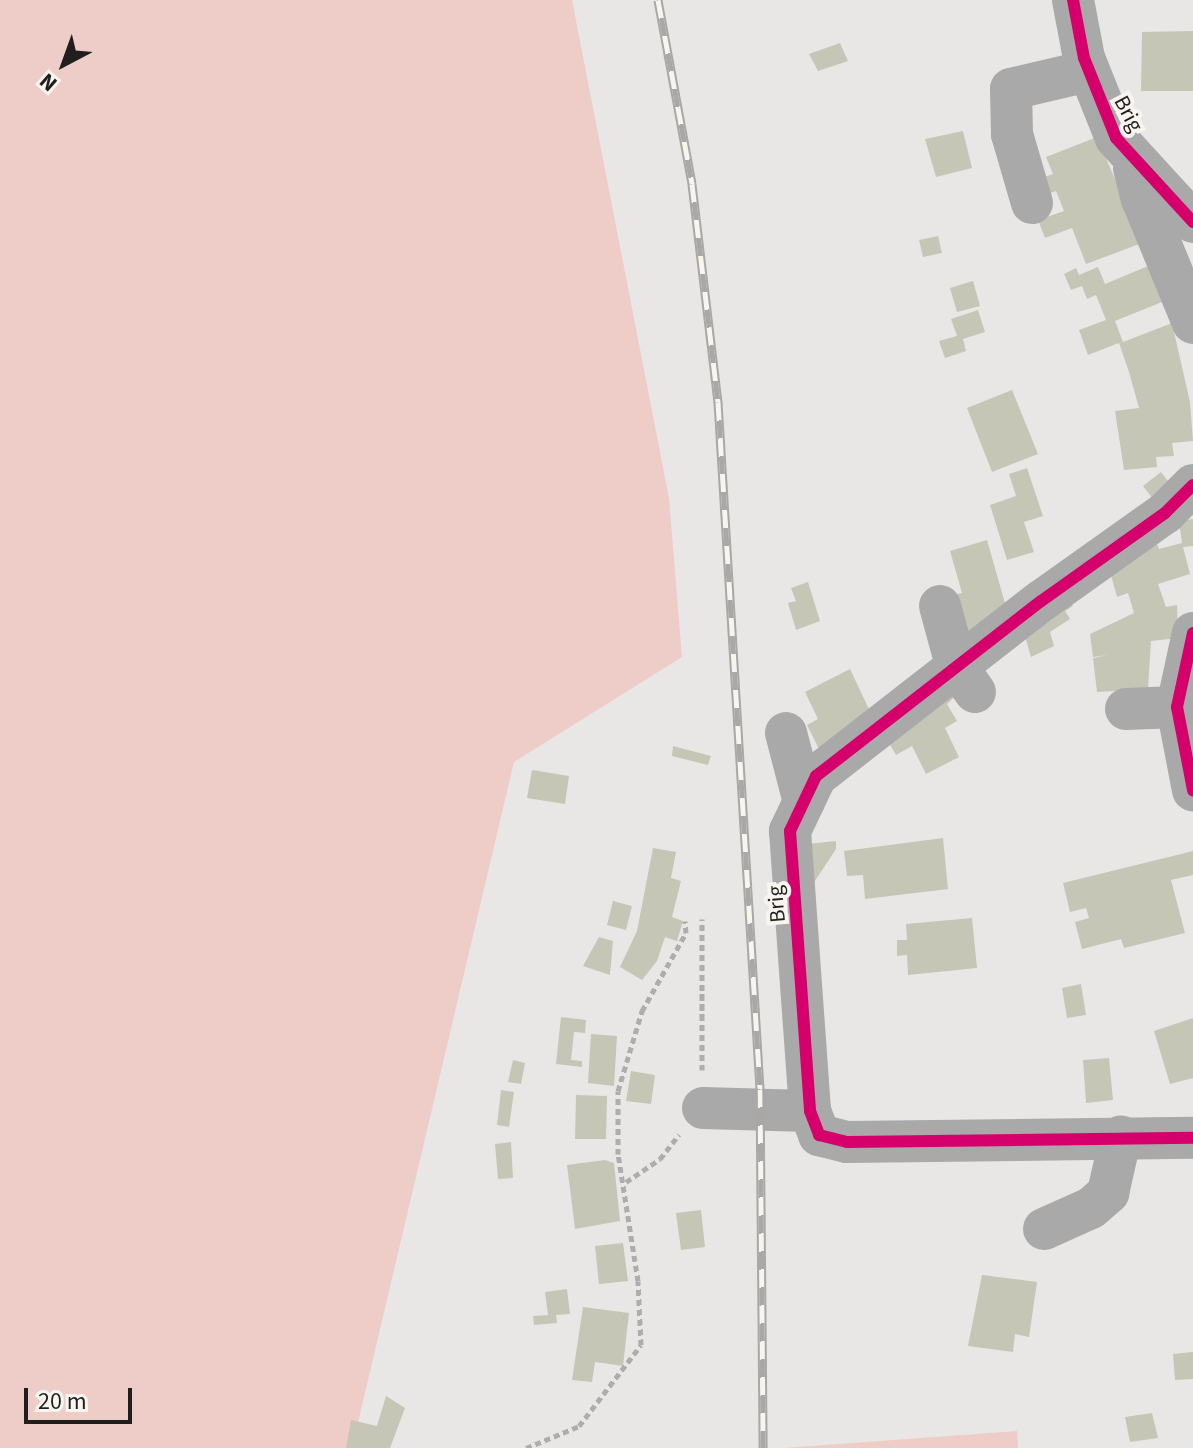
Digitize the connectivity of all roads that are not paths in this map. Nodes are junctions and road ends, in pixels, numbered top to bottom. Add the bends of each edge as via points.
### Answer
1 (1073, 0) edge
2 (1088, 71) junction
3 (1133, 161) junction
4 (1032, 203) dead end
5 (1193, 222) edge
6 (1193, 323) edge
7 (1193, 485) edge
8 (940, 606) dead end
9 (1193, 633) edge
10 (965, 679) junction
11 (1177, 707) junction
12 (1126, 709) dead end
13 (786, 733) dead end
14 (1193, 790) edge
15 (804, 802) junction
16 (810, 1111) junction
17 (692, 1120) road end
18 (1121, 1136) junction
19 (1193, 1138) edge
20 (1044, 1229) dead end

1 - 2 street, Brig
2 - 3 street, Brig via 1102,111
2 - 4 street via 1011,89 1012,134
3 - 5 street, Brig
3 - 6 street, Brig via 1142,199
7 - 10 street, Brig
8 - 10 street
9 - 11 street
10 - 15 street, Brig via 816,776
11 - 12 street
11 - 14 street
13 - 15 street
15 - 16 street, Brig via 790,831
16 - 17 street
16 - 18 street via 819,1135 847,1142
18 - 19 street
18 - 20 street via 1108,1193 1091,1208

